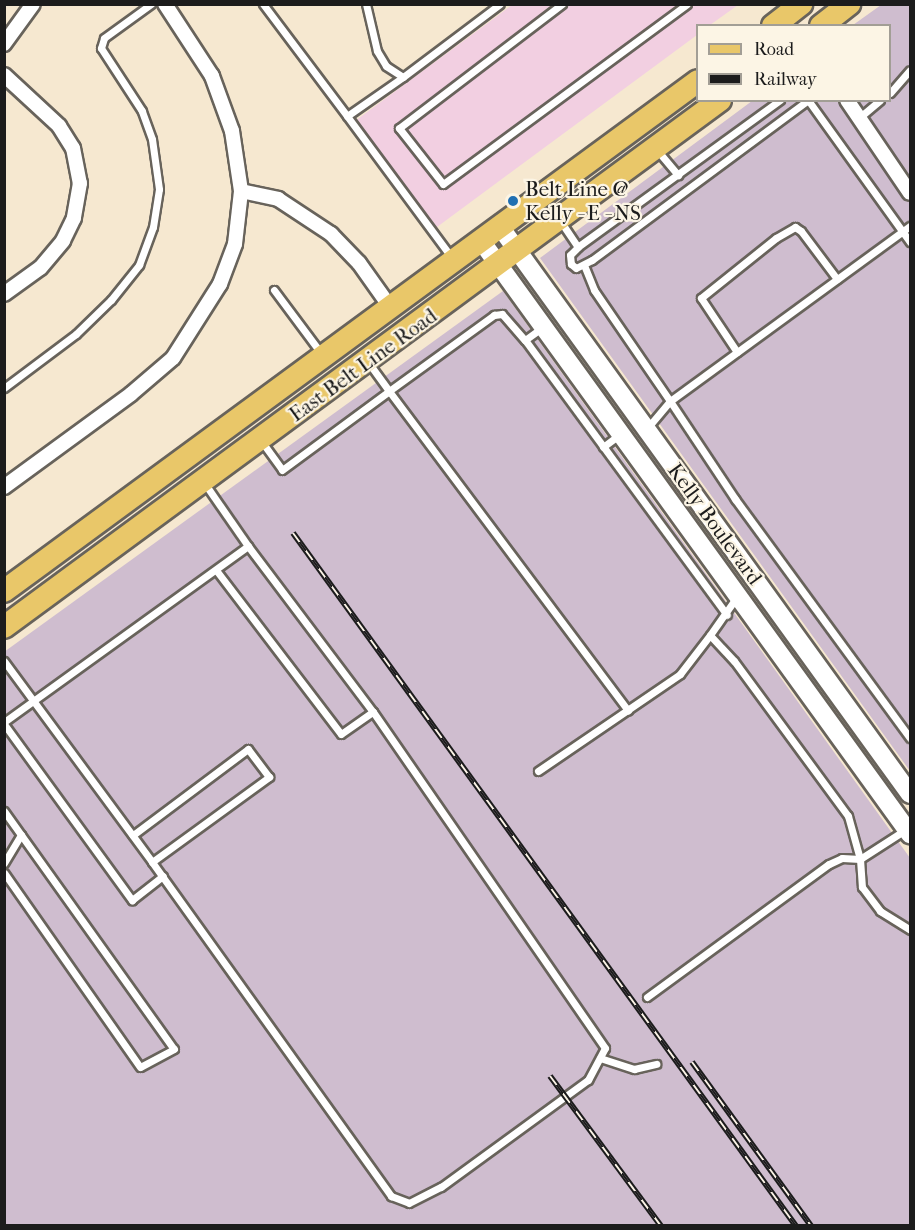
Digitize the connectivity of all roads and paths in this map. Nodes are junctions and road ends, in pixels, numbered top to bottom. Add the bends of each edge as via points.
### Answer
1 (33, 4) edge
2 (151, 4) edge
3 (165, 4) edge
4 (263, 4) edge
5 (366, 4) edge
6 (500, 4) edge
7 (562, 4) edge
8 (687, 4) edge
9 (849, 4) edge
10 (823, 24) edge
11 (4, 44) edge
12 (910, 70) edge
13 (4, 75) edge
14 (403, 77) junction
15 (696, 82) edge
16 (891, 92) edge
17 (717, 102) edge
18 (777, 102) edge
19 (805, 102) edge
20 (809, 102) edge
21 (849, 102) edge
22 (878, 102) edge
23 (347, 116) junction
24 (860, 117) junction
25 (656, 148) junction
26 (678, 175) junction
27 (241, 191) junction
28 (910, 193) edge
29 (559, 220) junction
30 (910, 226) edge
31 (501, 228) junction
32 (903, 231) junction
33 (482, 242) junction
34 (910, 243) edge
35 (578, 247) junction
36 (518, 251) junction
37 (455, 261) junction
38 (499, 265) junction
39 (584, 265) junction
40 (837, 279) junction
41 (274, 290) dead end
42 (4, 294) edge
43 (391, 308) junction
44 (544, 326) junction
45 (525, 340) junction
46 (736, 352) junction
47 (324, 357) junction
48 (367, 361) junction
49 (4, 388) edge
50 (389, 391) junction
51 (670, 400) junction
52 (648, 427) junction
53 (625, 437) junction
54 (260, 440) junction
55 (603, 447) junction
56 (186, 459) junction
57 (203, 482) junction
58 (4, 487) edge
59 (248, 546) junction
60 (216, 570) junction
61 (757, 580) junction
62 (4, 591) edge
63 (737, 593) junction
64 (727, 615) junction
65 (4, 627) edge
66 (710, 635) junction
67 (4, 661) edge
68 (34, 700) junction
69 (628, 710) junction
70 (373, 712) junction
71 (4, 723) edge
72 (910, 738) edge
73 (538, 771) dead end
74 (910, 794) edge
75 (4, 811) edge
76 (909, 829) edge
77 (21, 835) junction
78 (133, 835) junction
79 (860, 859) junction
80 (4, 862) edge
81 (152, 862) junction
82 (4, 873) edge
83 (163, 876) junction
84 (910, 930) edge
85 (647, 997) dead end
86 (600, 1058) junction
87 (656, 1064) dead end

1 - 11 street
2 - 49 lane via 104,38 101,48 142,111 152,139 159,189 153,227 139,265 76,334
3 - 27 street via 212,76 232,131
4 - 23 lane
5 - 14 lane via 377,51 386,66
6 - 14 lane
7 - 8 lane via 399,128 443,184
9 - 10 main road
12 - 16 lane
13 - 42 street via 59,126 73,148 80,183 75,218 63,241 40,268
14 - 23 lane
15 - 31 main road, East Belt Line Road
17 - 25 main road, East Belt Line Road
18 - 26 lane
19 - 39 lane
20 - 32 lane
21 - 24 street
22 - 24 lane
23 - 37 lane
24 - 28 street
25 - 26 lane
25 - 29 main road, East Belt Line Road
26 - 35 lane
27 - 43 street via 278,200 331,234 359,263
27 - 58 street via 235,244 220,284 173,358 131,394
29 - 35 lane
29 - 36 main road, East Belt Line Road
30 - 32 lane
31 - 33 main road, East Belt Line Road
31 - 36 street, Kelly Boulevard
32 - 34 lane
32 - 40 lane
33 - 37 main road, East Belt Line Road
33 - 38 street, Kelly Boulevard
35 - 39 lane via 570,255 571,264 576,268
36 - 38 main road, East Belt Line Road
36 - 52 street, Kelly Boulevard
37 - 43 main road, East Belt Line Road
38 - 44 street, Kelly Boulevard
38 - 48 main road, East Belt Line Road
39 - 51 lane via 594,290
40 - 46 lane
40 - 46 lane via 801,231 795,227 776,238 701,298
41 - 47 lane
43 - 47 main road, East Belt Line Road
44 - 45 lane
44 - 53 street, Kelly Boulevard
45 - 50 lane via 502,314 494,315
45 - 55 lane
46 - 51 lane
47 - 56 main road, East Belt Line Road
48 - 50 lane
48 - 54 main road, East Belt Line Road
50 - 54 lane via 282,470
50 - 69 lane
51 - 52 lane
51 - 72 lane via 735,500
52 - 53 street
52 - 61 street, Kelly Boulevard
53 - 55 lane
53 - 63 street, Kelly Boulevard
54 - 57 main road, East Belt Line Road
55 - 64 lane
56 - 57 main road
56 - 62 main road, East Belt Line Road
57 - 59 lane
57 - 65 main road, East Belt Line Road
59 - 60 lane
59 - 70 lane
60 - 68 lane
60 - 70 lane via 341,734
61 - 63 street
61 - 74 street, Kelly Boulevard
63 - 64 lane
63 - 76 street, Kelly Boulevard
64 - 66 lane
66 - 69 lane via 680,674
66 - 79 lane via 734,661 848,816
67 - 68 lane
68 - 71 lane
68 - 78 lane
69 - 73 lane
70 - 86 lane via 605,1048
71 - 83 lane via 132,900
75 - 77 lane
76 - 79 lane
77 - 80 lane
77 - 82 lane via 174,1049 140,1066
78 - 81 lane
78 - 81 lane via 248,749 268,777
79 - 84 lane via 862,887 879,911
79 - 85 lane via 842,858 829,864
81 - 83 lane
83 - 86 lane via 391,1196 409,1203 441,1187 588,1080
86 - 87 lane via 634,1069

